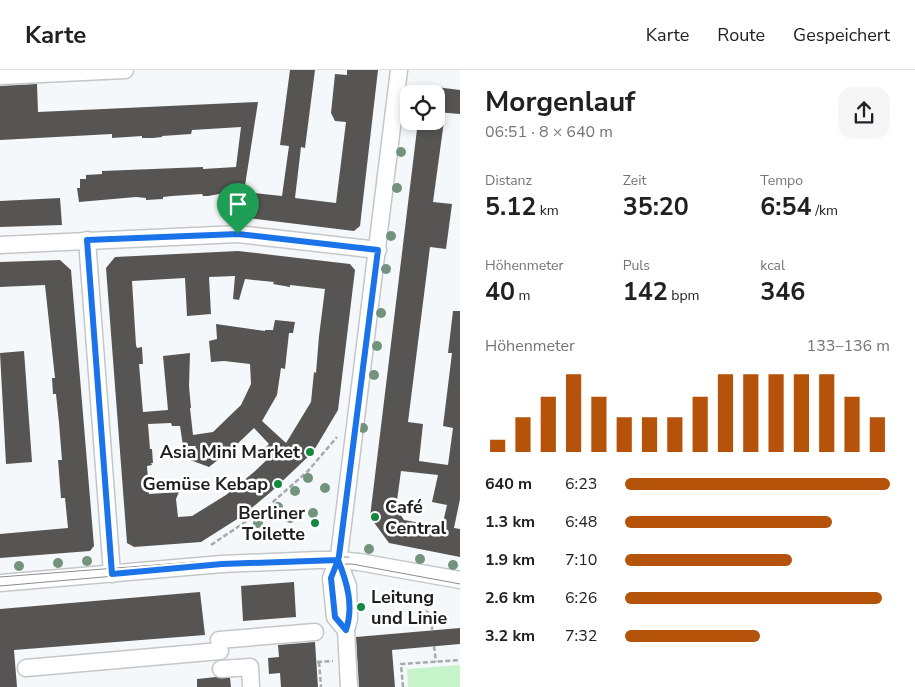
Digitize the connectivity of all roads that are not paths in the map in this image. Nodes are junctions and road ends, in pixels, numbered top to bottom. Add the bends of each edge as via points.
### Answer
1 (126, 70) edge
2 (399, 70) edge
3 (0, 76) edge
4 (87, 240) junction
5 (0, 245) edge
6 (378, 250) junction
7 (338, 560) junction
8 (112, 574) junction
9 (460, 580) edge
10 (0, 583) edge
11 (346, 630) junction
12 (315, 632) dead end
13 (26, 668) dead end
14 (221, 669) dead end
15 (251, 687) edge
16 (349, 687) edge

1 - 3 street
2 - 6 street
4 - 5 street
4 - 6 street via 238,234
4 - 8 street
6 - 7 street via 343,439
7 - 8 street via 222,564
7 - 9 street
7 - 11 street via 348,586 350,619
7 - 11 street via 331,578 335,617
8 - 10 street
11 - 16 street
12 - 13 street
14 - 15 street via 250,667

